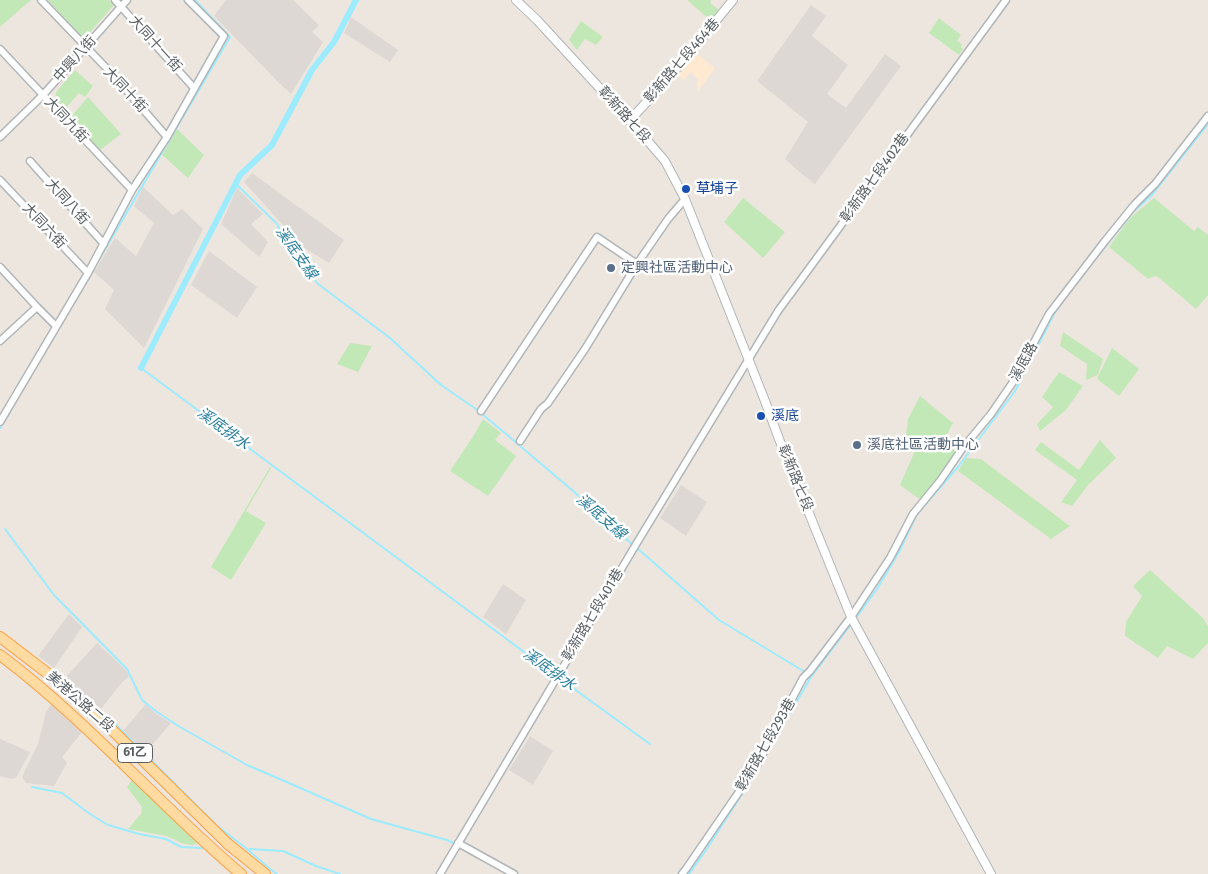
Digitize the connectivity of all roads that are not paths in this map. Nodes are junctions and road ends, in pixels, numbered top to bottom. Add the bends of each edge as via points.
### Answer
1 (41, 0) edge
2 (115, 0) edge
3 (127, 0) edge
4 (188, 0) edge
5 (516, 0) edge
6 (733, 0) edge
7 (1006, 0) edge
8 (122, 7) junction
9 (85, 47) junction
10 (0, 49) edge
11 (194, 88) junction
12 (43, 95) junction
13 (1208, 116) edge
14 (630, 120) junction
15 (1, 135) edge
16 (167, 137) junction
17 (30, 161) dead end
18 (0, 180) edge
19 (132, 190) junction
20 (685, 199) junction
21 (104, 244) junction
22 (637, 264) junction
23 (0, 267) edge
24 (88, 273) junction
25 (37, 307) junction
26 (56, 326) junction
27 (0, 341) edge
28 (749, 358) junction
29 (481, 411) dead end
30 (0, 422) edge
31 (520, 441) dead end
32 (851, 616) junction
33 (0, 637) edge
34 (0, 655) edge
35 (458, 843) junction
36 (241, 874) edge
37 (265, 874) edge
38 (440, 874) edge
39 (514, 874) edge
40 (682, 874) edge
41 (991, 874) edge

1 - 9 street, 大同十街
2 - 8 street, 大同十一街
3 - 8 street, 中興八街
4 - 11 street via 224,36
5 - 14 street, 彰新路七段
6 - 14 street, 彰新路七段464巷
7 - 28 street, 彰新路七段402巷 via 798,283
8 - 9 street, 中興八街
8 - 11 street, 大同十一街
9 - 12 street, 中興八街
9 - 16 street, 大同十街
10 - 12 street, 大同九街
11 - 16 street
12 - 15 street, 中興八街
12 - 19 street, 大同九街
13 - 32 street, 溪底路 via 1049,314 1013,382 913,514 890,558
14 - 20 street, 彰新路七段 via 664,162
16 - 19 street
17 - 21 street, 大同八街
18 - 24 street, 大同六街
19 - 21 street
20 - 22 street
20 - 28 street, 彰新路七段
21 - 24 street
22 - 29 street via 597,237
22 - 31 street via 585,349
23 - 25 street
24 - 26 street
25 - 26 street
25 - 27 street
26 - 30 street
28 - 32 street, 彰新路七段 via 778,439
28 - 35 street, 彰新路七段401巷
32 - 40 street, 彰新路七段293巷 via 804,678 756,767
32 - 41 street, 彰新路七段
33 - 37 main road, 美港公路二段 / 61乙 via 103,721 228,844
34 - 36 main road, 美港公路二段 / 61乙 via 89,730
35 - 38 street, 彰新路七段401巷
35 - 39 street

